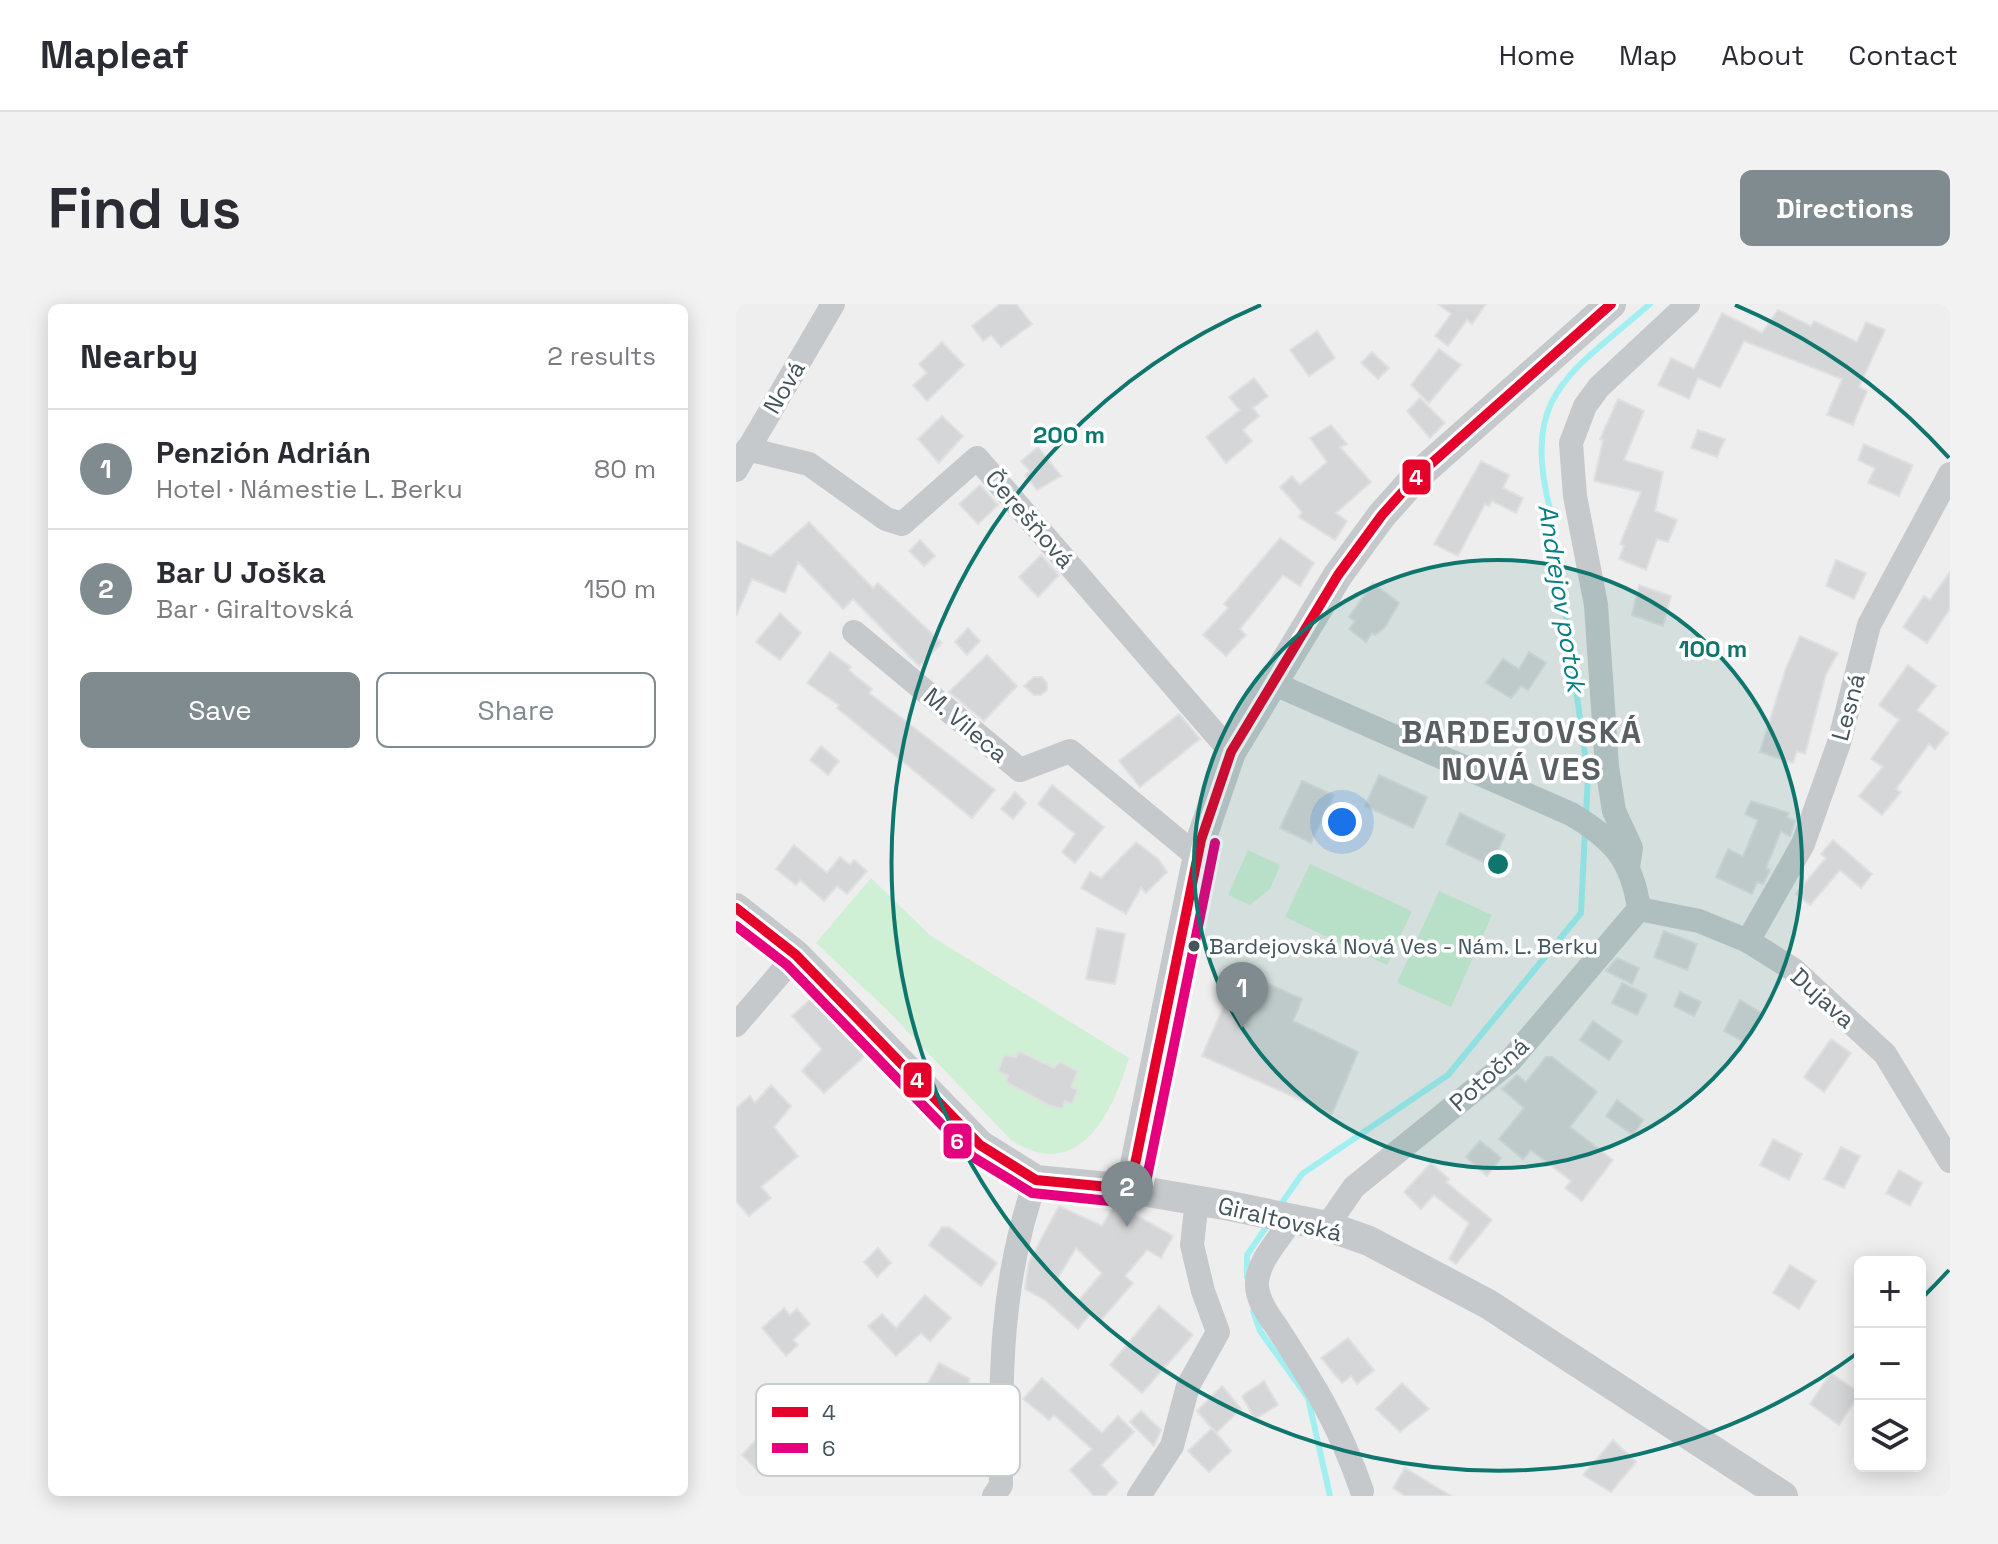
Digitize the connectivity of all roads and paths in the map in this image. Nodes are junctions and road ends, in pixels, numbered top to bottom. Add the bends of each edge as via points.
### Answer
1 (833, 304) edge
2 (1611, 304) edge
3 (1688, 304) edge
4 (742, 460) edge
5 (1950, 474) edge
6 (854, 632) dead end
7 (1270, 682) junction
8 (1231, 752) junction
9 (1198, 857) junction
10 (1628, 867) junction
11 (736, 908) edge
12 (1639, 909) junction
13 (1748, 941) junction
14 (796, 955) junction
15 (736, 1025) edge
16 (1950, 1161) edge
17 (1036, 1180) junction
18 (1130, 1189) junction
19 (1197, 1200) junction
20 (1293, 1217) junction
21 (1327, 1226) junction
22 (999, 1384) edge
23 (1362, 1491) dead end
24 (1139, 1496) edge
25 (1783, 1496) edge

1 - 4 street, Nová
2 - 7 street via 1416,477 1338,575
3 - 10 street via 1599,387 1585,406 1571,443 1575,496 1596,605 1607,767 1614,811 1631,848
4 - 8 street, Čerešňová via 809,464 886,519 902,524 977,458
5 - 13 street, Lesná via 1869,625 1839,743 1803,844
6 - 9 street, M. Vileca via 1020,770 1070,751
7 - 8 street
7 - 10 street via 1571,814 1603,833
8 - 9 street
9 - 18 street
10 - 12 street
11 - 14 street, Giraltovská
12 - 13 street, Dujava via 1699,921
12 - 21 street, Potočná via 1510,1061 1354,1187
13 - 16 street, Dujava via 1794,970 1885,1054
14 - 15 street
14 - 17 street, Giraltovská via 980,1145
17 - 18 street, Giraltovská
17 - 22 street via 1009,1279
18 - 19 street, Giraltovská
19 - 20 street, Giraltovská
19 - 24 street via 1192,1245 1218,1332 1188,1386 1172,1446
20 - 21 street, Giraltovská
20 - 23 street via 1262,1265 1257,1290 1323,1396
21 - 25 street, Giraltovská via 1395,1253 1488,1304

